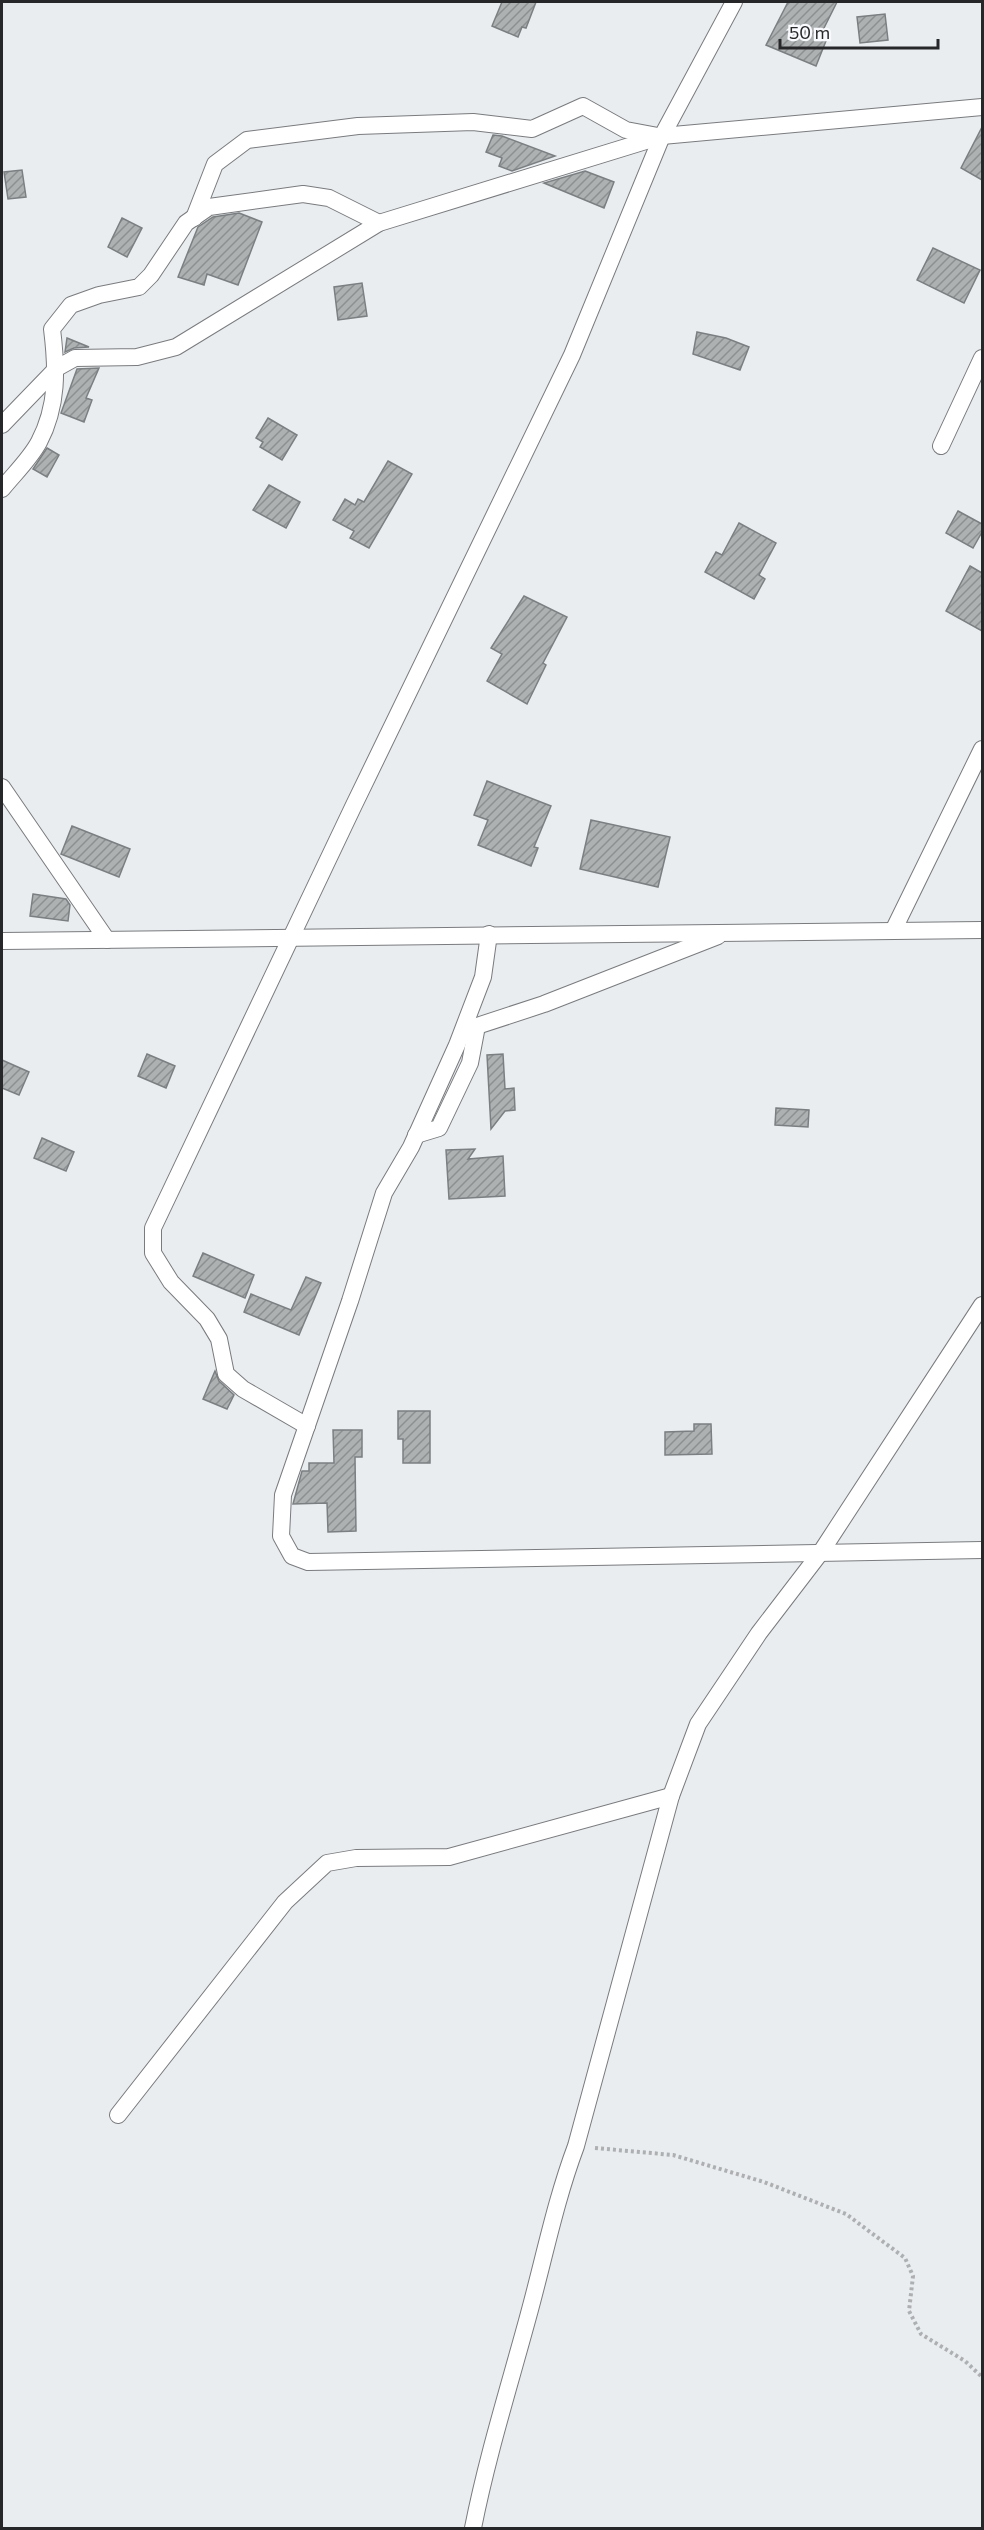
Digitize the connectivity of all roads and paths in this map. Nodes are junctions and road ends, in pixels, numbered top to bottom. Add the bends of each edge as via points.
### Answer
1 (734, 2) edge
2 (982, 107) edge
3 (662, 136) junction
4 (194, 218) junction
5 (380, 224) junction
6 (982, 357) edge
7 (57, 368) junction
8 (2, 425) edge
9 (940, 446) dead end
10 (2, 489) edge
11 (982, 749) edge
12 (2, 787) edge
13 (982, 930) edge
14 (893, 931) junction
15 (727, 932) junction
16 (489, 934) junction
17 (290, 937) junction
18 (107, 940) junction
19 (2, 941) edge
20 (416, 1135) junction
21 (982, 1305) edge
22 (307, 1426) junction
23 (982, 1550) edge
24 (821, 1552) junction
25 (671, 1796) junction
26 (118, 2115) dead end
27 (576, 2146) junction
28 (982, 2377) edge
29 (473, 2529) edge

1 - 3 street
2 - 3 street
3 - 4 street via 626,130 583,106 532,129 473,122 358,126 247,140 215,164
3 - 5 street
3 - 17 street via 572,355
4 - 5 street via 209,207 303,195 329,198
4 - 7 street via 186,223 139,287 71,305 52,329
5 - 7 street via 176,347 138,357 75,358
6 - 9 street
7 - 8 street
7 - 10 street via 52,411 38,443
11 - 14 street
12 - 18 street
13 - 14 street
14 - 15 street
15 - 16 street
15 - 20 street via 477,1026 470,1063 439,1128
16 - 17 street
16 - 20 street via 483,977 457,1046
17 - 18 street
17 - 22 street via 153,1228 153,1253 171,1282 207,1319 219,1339 226,1374 243,1389
18 - 19 street
20 - 22 street via 384,1193
21 - 24 street
22 - 24 street via 283,1495 281,1536 292,1556 308,1562
23 - 24 street
24 - 25 street via 759,1633 698,1724
25 - 26 street via 449,1857 356,1858 327,1863 285,1902
25 - 27 street
27 - 28 path via 673,2155 764,2182 846,2214 905,2258 913,2276 909,2311 921,2334 965,2361
27 - 29 street via 560,2189 484,2470

